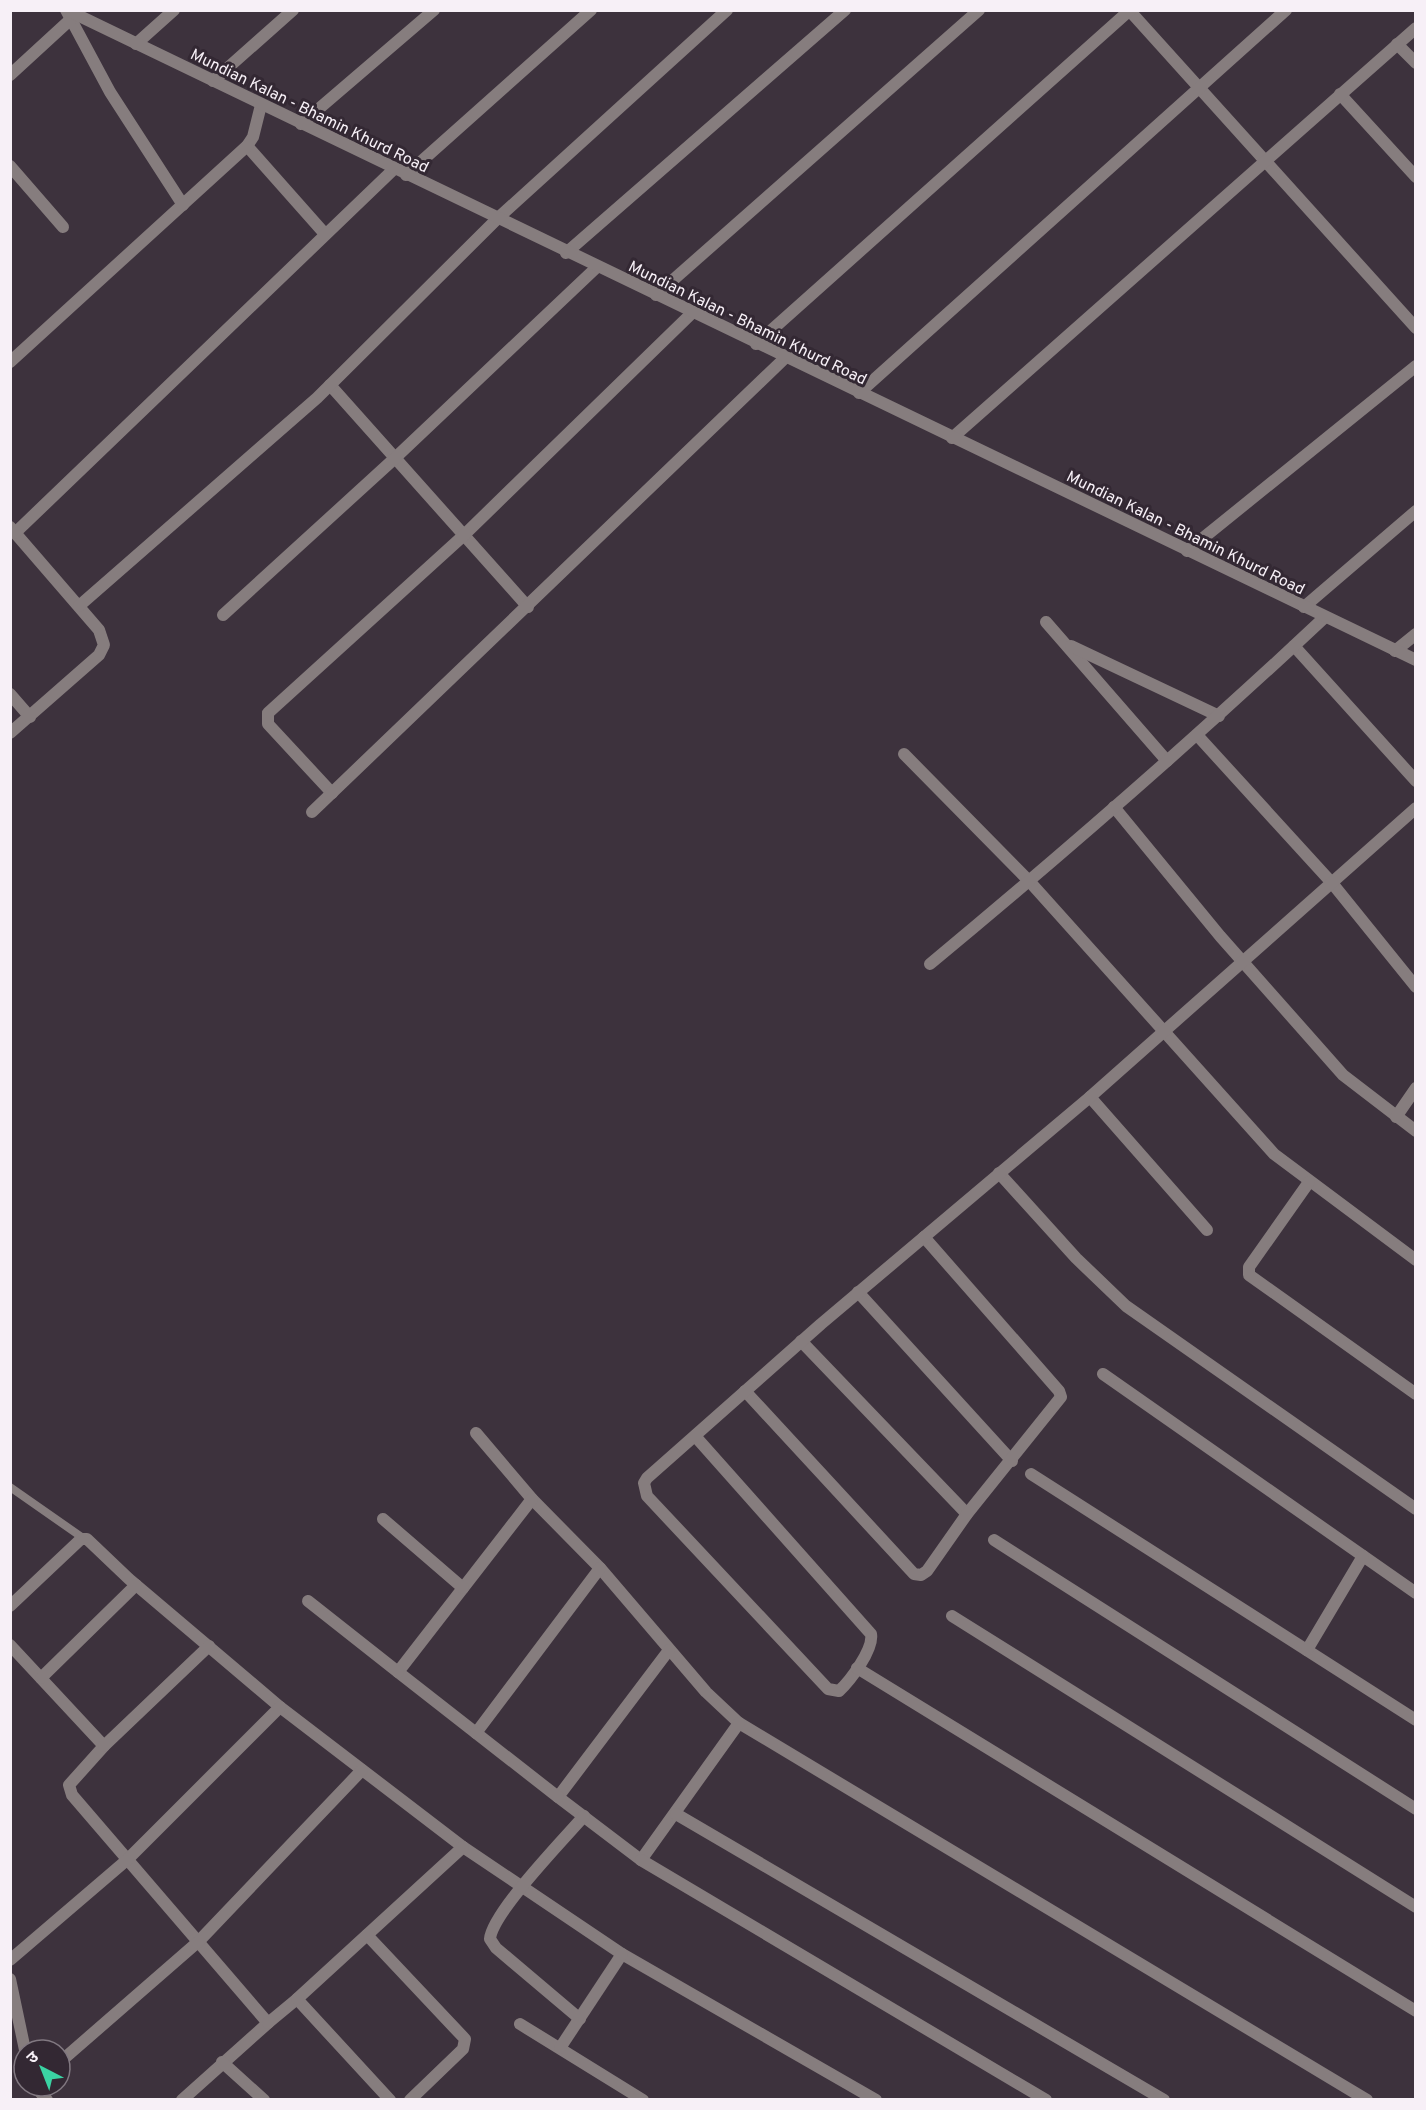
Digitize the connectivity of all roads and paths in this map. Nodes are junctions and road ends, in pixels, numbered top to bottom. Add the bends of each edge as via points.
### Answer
1 (174, 10) edge
2 (293, 10) edge
3 (434, 10) edge
4 (591, 10) edge
5 (727, 10) edge
6 (845, 10) edge
7 (979, 10) edge
8 (1286, 10) edge
9 (1130, 11) edge
10 (68, 13) edge
11 (1416, 28) edge
12 (136, 44) junction
13 (1397, 44) junction
14 (1416, 63) edge
15 (10, 75) edge
16 (213, 81) junction
17 (1200, 89) junction
18 (1340, 94) junction
19 (261, 105) junction
20 (301, 124) junction
21 (247, 146) junction
22 (1265, 161) junction
23 (10, 166) edge
24 (394, 169) junction
25 (406, 175) junction
26 (1416, 177) edge
27 (183, 205) junction
28 (497, 219) junction
29 (63, 226) dead end
30 (325, 234) junction
31 (566, 253) junction
32 (597, 267) junction
33 (656, 296) junction
34 (692, 313) junction
35 (1416, 328) edge
36 (756, 344) junction
37 (785, 358) junction
38 (10, 362) edge
39 (1416, 366) edge
40 (330, 385) junction
41 (858, 393) junction
42 (952, 438) junction
43 (394, 459) junction
44 (1416, 511) edge
45 (13, 530) edge
46 (463, 536) junction
47 (1186, 550) junction
48 (79, 606) junction
49 (528, 607) junction
50 (1304, 607) junction
51 (223, 615) dead end
52 (1325, 617) junction
53 (1046, 622) dead end
54 (1416, 634) edge
55 (1064, 643) junction
56 (1294, 646) junction
57 (1395, 651) junction
58 (1416, 660) edge
59 (10, 694) edge
60 (1219, 716) junction
61 (30, 717) junction
62 (10, 733) edge
63 (1197, 735) junction
64 (904, 754) dead end
65 (1167, 761) junction
66 (1416, 781) edge
67 (332, 793) junction
68 (1114, 807) junction
69 (1416, 808) edge
70 (312, 812) dead end
71 (1030, 882) junction
72 (1332, 883) junction
73 (1243, 962) junction
74 (930, 964) dead end
75 (1416, 987) edge
76 (1165, 1031) junction
77 (1416, 1088) edge
78 (1090, 1097) junction
79 (1396, 1118) junction
80 (1416, 1131) edge
81 (999, 1173) junction
82 (1309, 1182) junction
83 (1207, 1230) dead end
84 (924, 1236) junction
85 (1416, 1260) edge
86 (858, 1292) junction
87 (801, 1341) junction
88 (1103, 1374) dead end
89 (745, 1391) junction
90 (1416, 1394) edge
91 (476, 1432) dead end
92 (695, 1436) junction
93 (1012, 1461) junction
94 (1031, 1474) dead end
95 (10, 1488) edge
96 (532, 1499) junction
97 (1416, 1509) edge
98 (967, 1514) junction
99 (383, 1519) dead end
100 (83, 1538) junction
101 (994, 1540) dead end
102 (1363, 1556) junction
103 (600, 1568) junction
104 (136, 1585) junction
105 (463, 1588) junction
106 (1416, 1593) edge
107 (308, 1601) dead end
108 (10, 1606) edge
109 (952, 1616) dead end
110 (10, 1645) edge
111 (209, 1646) junction
112 (669, 1650) junction
113 (1307, 1650) junction
114 (858, 1668) junction
115 (398, 1672) junction
116 (41, 1678) junction
117 (280, 1707) junction
118 (1416, 1720) edge
119 (739, 1724) junction
120 (476, 1733) junction
121 (104, 1746) junction
122 (362, 1770) junction
123 (558, 1797) junction
124 (1416, 1809) edge
125 (676, 1814) junction
126 (584, 1816) junction
127 (463, 1847) junction
128 (128, 1859) junction
129 (641, 1860) junction
130 (524, 1886) junction
131 (1416, 1907) edge
132 (367, 1935) junction
133 (199, 1941) junction
134 (622, 1954) junction
135 (10, 1960) edge
136 (10, 1979) edge
137 (297, 1999) junction
138 (1416, 2011) edge
139 (580, 2019) junction
140 (268, 2023) junction
141 (520, 2024) dead end
142 (22, 2038) edge
143 (560, 2048) junction
144 (72, 2052) edge
145 (222, 2062) junction
146 (182, 2100) edge
147 (264, 2100) edge
148 (390, 2100) edge
149 (410, 2100) edge
150 (643, 2100) edge
151 (876, 2100) edge
152 (1046, 2100) edge
153 (1164, 2100) edge
154 (1366, 2100) edge

1 - 12 street
2 - 16 street
3 - 20 street
4 - 25 street
5 - 28 street
6 - 31 street
7 - 33 street
8 - 17 street
9 - 17 street
9 - 36 street
10 - 12 street, Mundian Kalan - Bhamin Khurd Road
10 - 15 street
10 - 27 street via 110,92
11 - 13 street
12 - 16 street, Mundian Kalan - Bhamin Khurd Road
13 - 14 street
13 - 18 street
16 - 19 street, Mundian Kalan - Bhamin Khurd Road
17 - 22 street
17 - 41 street
18 - 22 street
18 - 26 street
19 - 20 street, Mundian Kalan - Bhamin Khurd Road
19 - 21 street
20 - 24 street, Mundian Kalan - Bhamin Khurd Road
21 - 27 street
21 - 30 street
22 - 35 street
22 - 42 street
23 - 29 street
24 - 25 street, Mundian Kalan - Bhamin Khurd Road
24 - 30 street
25 - 28 street, Mundian Kalan - Bhamin Khurd Road
27 - 38 street
28 - 31 street, Mundian Kalan - Bhamin Khurd Road
28 - 40 street
30 - 45 street
31 - 32 street, Mundian Kalan - Bhamin Khurd Road
32 - 33 street, Mundian Kalan - Bhamin Khurd Road
32 - 43 street
33 - 34 street, Mundian Kalan - Bhamin Khurd Road
34 - 36 street, Mundian Kalan - Bhamin Khurd Road
34 - 46 street
36 - 37 street, Mundian Kalan - Bhamin Khurd Road
37 - 41 street, Mundian Kalan - Bhamin Khurd Road
37 - 49 street
39 - 47 street
40 - 43 street
40 - 48 street
41 - 42 street, Mundian Kalan - Bhamin Khurd Road
42 - 47 street, Mundian Kalan - Bhamin Khurd Road
43 - 46 street
43 - 51 street
44 - 50 street
45 - 48 street
46 - 49 street
46 - 67 street via 268,713 268,724
47 - 50 street, Mundian Kalan - Bhamin Khurd Road
48 - 61 street via 99,630 104,645 99,655
49 - 67 street
50 - 52 street, Mundian Kalan - Bhamin Khurd Road
52 - 56 street
52 - 57 street, Mundian Kalan - Bhamin Khurd Road
53 - 55 street
54 - 57 street
55 - 60 street
55 - 65 street
56 - 60 street
56 - 66 street
57 - 58 street, Mundian Kalan - Bhamin Khurd Road
59 - 61 street
60 - 63 street
61 - 62 street
63 - 65 street
63 - 72 street
64 - 71 street
65 - 68 street
67 - 70 street
68 - 71 street
68 - 73 street
69 - 72 street
71 - 74 street
71 - 76 street
72 - 73 street
72 - 75 street
73 - 76 street
73 - 79 street via 1343,1075
76 - 78 street
76 - 82 street via 1274,1154
77 - 79 street
78 - 81 street
78 - 83 street
79 - 80 street
81 - 84 street
81 - 97 street via 1076,1258 1126,1306
82 - 85 street
82 - 90 street via 1249,1267 1249,1275
84 - 86 street
84 - 93 street via 1061,1394
86 - 87 street
86 - 93 street
87 - 89 street
87 - 98 street
88 - 102 street
89 - 92 street
89 - 98 street via 914,1574 927,1571
91 - 96 street
92 - 114 street via 871,1634 871,1644
92 - 114 street via 647,1478 643,1488 647,1496 828,1689 841,1690
93 - 98 street
94 - 113 street
95 - 100 lane
96 - 103 street
96 - 105 street
99 - 105 street
100 - 104 street
100 - 108 street
101 - 124 street
102 - 106 street
102 - 113 street
103 - 112 street
103 - 120 street
104 - 111 street
104 - 116 street
105 - 115 street
107 - 115 street
109 - 131 street
110 - 116 street
111 - 117 street
111 - 121 street
112 - 119 street
112 - 123 street
113 - 118 street
114 - 138 street
115 - 120 street
116 - 121 street
117 - 122 street
117 - 128 street
119 - 125 street
119 - 154 street
120 - 123 street
121 - 128 street via 68,1788
122 - 127 street
122 - 133 street
123 - 126 street
125 - 129 street
125 - 153 street
126 - 129 street
126 - 130 street
127 - 130 street
127 - 132 street
128 - 133 street
128 - 135 street
129 - 152 street
130 - 134 street
130 - 139 street via 492,1930 490,1939
132 - 137 street
132 - 149 street via 465,2039 463,2049
133 - 140 street
133 - 144 street
134 - 139 street
134 - 151 street
136 - 142 street
137 - 140 street
137 - 148 street
139 - 143 street
140 - 145 street
141 - 143 street
143 - 150 street
145 - 146 street
145 - 147 street

